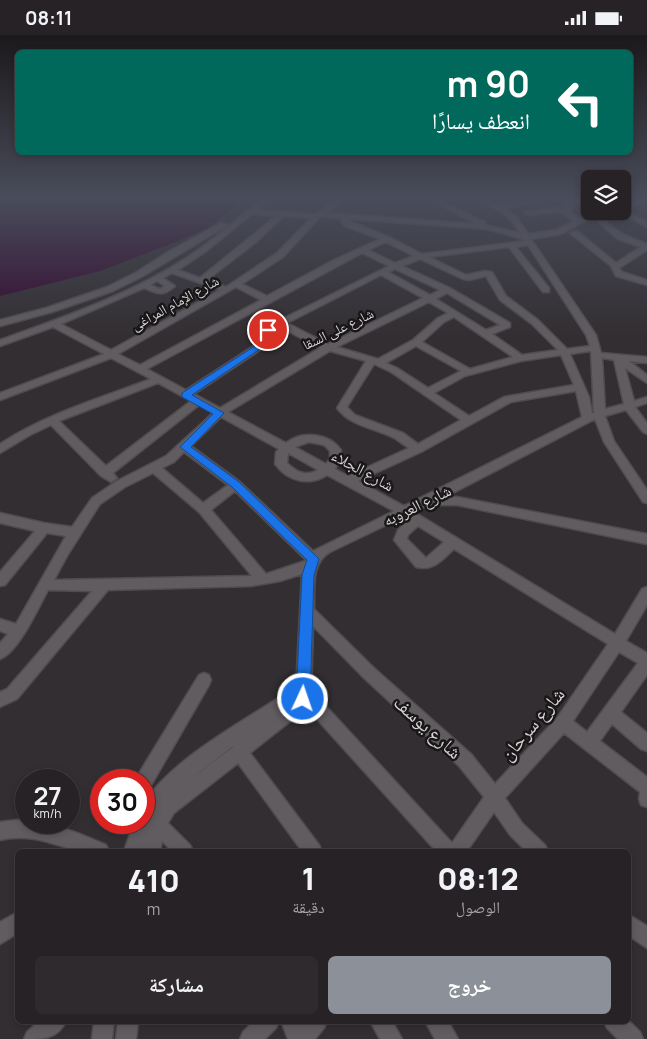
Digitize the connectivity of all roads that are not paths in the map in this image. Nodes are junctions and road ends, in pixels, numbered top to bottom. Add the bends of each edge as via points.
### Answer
1 (188, 245) edge
2 (203, 245) edge
3 (209, 245) edge
4 (248, 245) edge
5 (289, 245) edge
6 (373, 245) edge
7 (397, 245) edge
8 (512, 245) joint
9 (530, 245) edge
10 (588, 245) edge
11 (184, 247) junction
12 (647, 247) edge
13 (361, 250) junction
14 (419, 256) junction
15 (188, 260) junction
16 (394, 266) junction
17 (152, 267) junction
18 (615, 267) junction
19 (171, 270) junction
20 (381, 272) junction
21 (157, 278) junction
22 (201, 281) junction
23 (647, 283) edge
24 (236, 284) junction
25 (143, 285) junction
26 (227, 290) junction
27 (446, 290) junction
28 (546, 290) dead end
29 (430, 297) junction
30 (266, 299) junction
31 (455, 313) junction
32 (0, 323) edge
33 (53, 323) junction
34 (280, 323) junction
35 (486, 333) junction
36 (416, 342) junction
37 (0, 343) edge
38 (328, 347) junction
39 (564, 351) junction
40 (597, 352) junction
41 (110, 355) junction
42 (520, 357) junction
43 (618, 358) junction
44 (647, 360) edge
45 (375, 361) junction
46 (138, 370) junction
47 (469, 372) junction
48 (158, 380) junction
49 (647, 380) edge
50 (580, 387) junction
51 (428, 392) junction
52 (185, 395) junction
53 (0, 397) edge
54 (647, 400) edge
55 (198, 401) junction
56 (629, 405) junction
57 (219, 413) junction
58 (593, 416) junction
59 (52, 419) junction
60 (469, 421) junction
61 (647, 430) edge
62 (185, 447) junction
63 (286, 447) junction
64 (0, 449) edge
65 (416, 449) junction
66 (156, 469) junction
67 (329, 469) junction
68 (105, 473) junction
69 (349, 480) junction
70 (121, 484) junction
71 (236, 485) junction
72 (647, 499) edge
73 (426, 501) junction
74 (203, 509) junction
75 (404, 512) junction
76 (0, 518) edge
77 (416, 519) junction
78 (44, 528) junction
79 (75, 532) junction
80 (647, 539) edge
81 (452, 543) junction
82 (311, 562) junction
83 (263, 580) junction
84 (0, 581) edge
85 (45, 585) junction
86 (103, 587) junction
87 (647, 593) edge
88 (307, 611) junction
89 (0, 625) edge
90 (18, 631) junction
91 (617, 643) junction
92 (0, 653) edge
93 (647, 662) edge
94 (204, 680) dead end
95 (305, 694) junction
96 (0, 700) edge
97 (611, 713) junction
98 (563, 723) junction
99 (589, 743) junction
100 (647, 743) edge
101 (239, 751) junction
102 (151, 769) edge
103 (647, 787) edge
104 (494, 797) junction
105 (155, 807) edge
106 (155, 814) edge
107 (155, 827) edge
108 (0, 831) edge
109 (140, 834) edge
110 (148, 834) edge
111 (95, 849) edge
112 (134, 849) edge
113 (151, 849) edge
114 (182, 849) edge
115 (312, 849) edge
116 (446, 849) edge
117 (458, 849) edge
118 (537, 849) edge
119 (15, 923) edge
120 (631, 926) edge
121 (0, 934) edge
122 (647, 938) edge
123 (52, 1024) edge
124 (104, 1024) edge
125 (128, 1024) edge
126 (266, 1024) edge
127 (293, 1024) edge
128 (314, 1024) edge
129 (382, 1024) edge
130 (437, 1024) edge
131 (617, 1024) edge
132 (34, 1039) edge
133 (102, 1039) edge
134 (126, 1039) edge
135 (250, 1039) edge
136 (299, 1039) edge
137 (392, 1039) edge
138 (448, 1039) edge
139 (633, 1039) edge

1 - 11 street
2 - 11 street
3 - 15 street
4 - 22 street
5 - 24 street, شارع الإمام المراغى via 280,255
6 - 13 street
7 - 14 street
8 - 14 street
8 - 28 street
9 - 40 street via 586,327
10 - 18 street
11 - 17 street
12 - 18 street
13 - 16 street
13 - 30 street
14 - 16 street
14 - 39 street via 468,279 489,274 503,298 535,322
15 - 17 street via 178,258
15 - 19 street
16 - 20 street
16 - 27 street
17 - 32 street via 91,297
18 - 23 street via 621,275
19 - 21 street
19 - 22 street
20 - 29 street
20 - 34 street
21 - 25 street
21 - 25 street via 169,284 170,288 160,292
22 - 26 street
24 - 26 street, شارع الإمام المراغى
24 - 30 street
25 - 33 street
26 - 41 street, شارع الإمام المراغى
27 - 29 street, شارع على السقا
27 - 35 street via 507,325
29 - 31 street
29 - 38 street, شارع على السقا
30 - 46 street
31 - 35 street
31 - 36 street via 441,320
33 - 37 street
33 - 41 street, شارع الجلاء
34 - 38 street
34 - 52 street via 268,330 264,343
35 - 42 street
36 - 45 street
36 - 47 street
38 - 45 street
38 - 57 street, شارع على السقا
39 - 40 street
39 - 42 street
39 - 50 street
40 - 43 street
40 - 58 street
41 - 46 street, شارع الجلاء
41 - 53 street, شارع الإمام المراغى
42 - 47 street
43 - 44 street
43 - 49 street
43 - 56 street
45 - 51 street
45 - 65 street via 342,408 351,417 399,436
46 - 48 street, شارع الجلاء
47 - 51 street
48 - 52 street, شارع الجلاء
48 - 59 street
50 - 58 street
50 - 60 street via 508,399
51 - 60 street
52 - 55 street, شارع الجلاء
54 - 56 street, شارع العروبه
55 - 57 street, شارع الجلاء
55 - 68 street
56 - 58 street, شارع العروبه
56 - 61 street
57 - 62 street, شارع على السقا
57 - 63 street, شارع الجلاء
58 - 72 street
58 - 73 street, شارع العروبه
59 - 64 street
59 - 68 street
60 - 65 street
62 - 66 street, شارع على السقا
62 - 71 street
63 - 67 street, شارع الجلاء
63 - 67 street via 280,458 290,473 306,477
63 - 67 street via 300,439 326,441 337,452 337,458
65 - 69 street
66 - 70 street, شارع على السقا
66 - 74 street
67 - 69 street, شارع الجلاء
68 - 70 street
69 - 75 street, شارع الجلاء
70 - 79 street, شارع على السقا via 96,501
71 - 74 street
71 - 82 street
73 - 75 street, شارع العروبه
73 - 80 street via 457,501
74 - 83 street
75 - 77 street, شارع الجلاء
75 - 82 street, شارع العروبه via 329,547 316,554
76 - 78 street
77 - 81 street, شارع الجلاء
77 - 81 street via 402,533 400,540 421,563 429,563
78 - 79 street
78 - 84 street
79 - 85 street, شارع على السقا
81 - 91 street, شارع الجلاء
82 - 83 street, شارع العروبه via 288,575
82 - 88 street
83 - 86 street, شارع العروبه
85 - 86 street, شارع العروبه
85 - 90 street, شارع على السقا
86 - 96 street via 12,694
87 - 91 street, شارع سرحان
88 - 95 street
88 - 104 street, شارع يوسف via 369,673 464,759
89 - 90 street
90 - 92 street, شارع على السقا
91 - 93 street, شارع الجلاء
91 - 98 street, شارع سرحان
93 - 97 street
94 - 102 street
95 - 101 street via 297,707
95 - 105 street via 290,698 202,760 172,784
95 - 116 street
97 - 99 street
97 - 100 street
98 - 99 street
98 - 104 street, شارع سرحان
99 - 103 street
101 - 106 street
101 - 115 street
104 - 117 street, شارع سرحان
104 - 118 street, شارع يوسف via 516,829
107 - 114 street
108 - 111 street via 13,826 36,830
109 - 112 street
110 - 113 street
119 - 121 street
120 - 122 street
123 - 132 street
124 - 133 street
125 - 134 street
126 - 135 street
127 - 136 street
128 - 136 street
129 - 137 street
130 - 138 street
131 - 139 street

